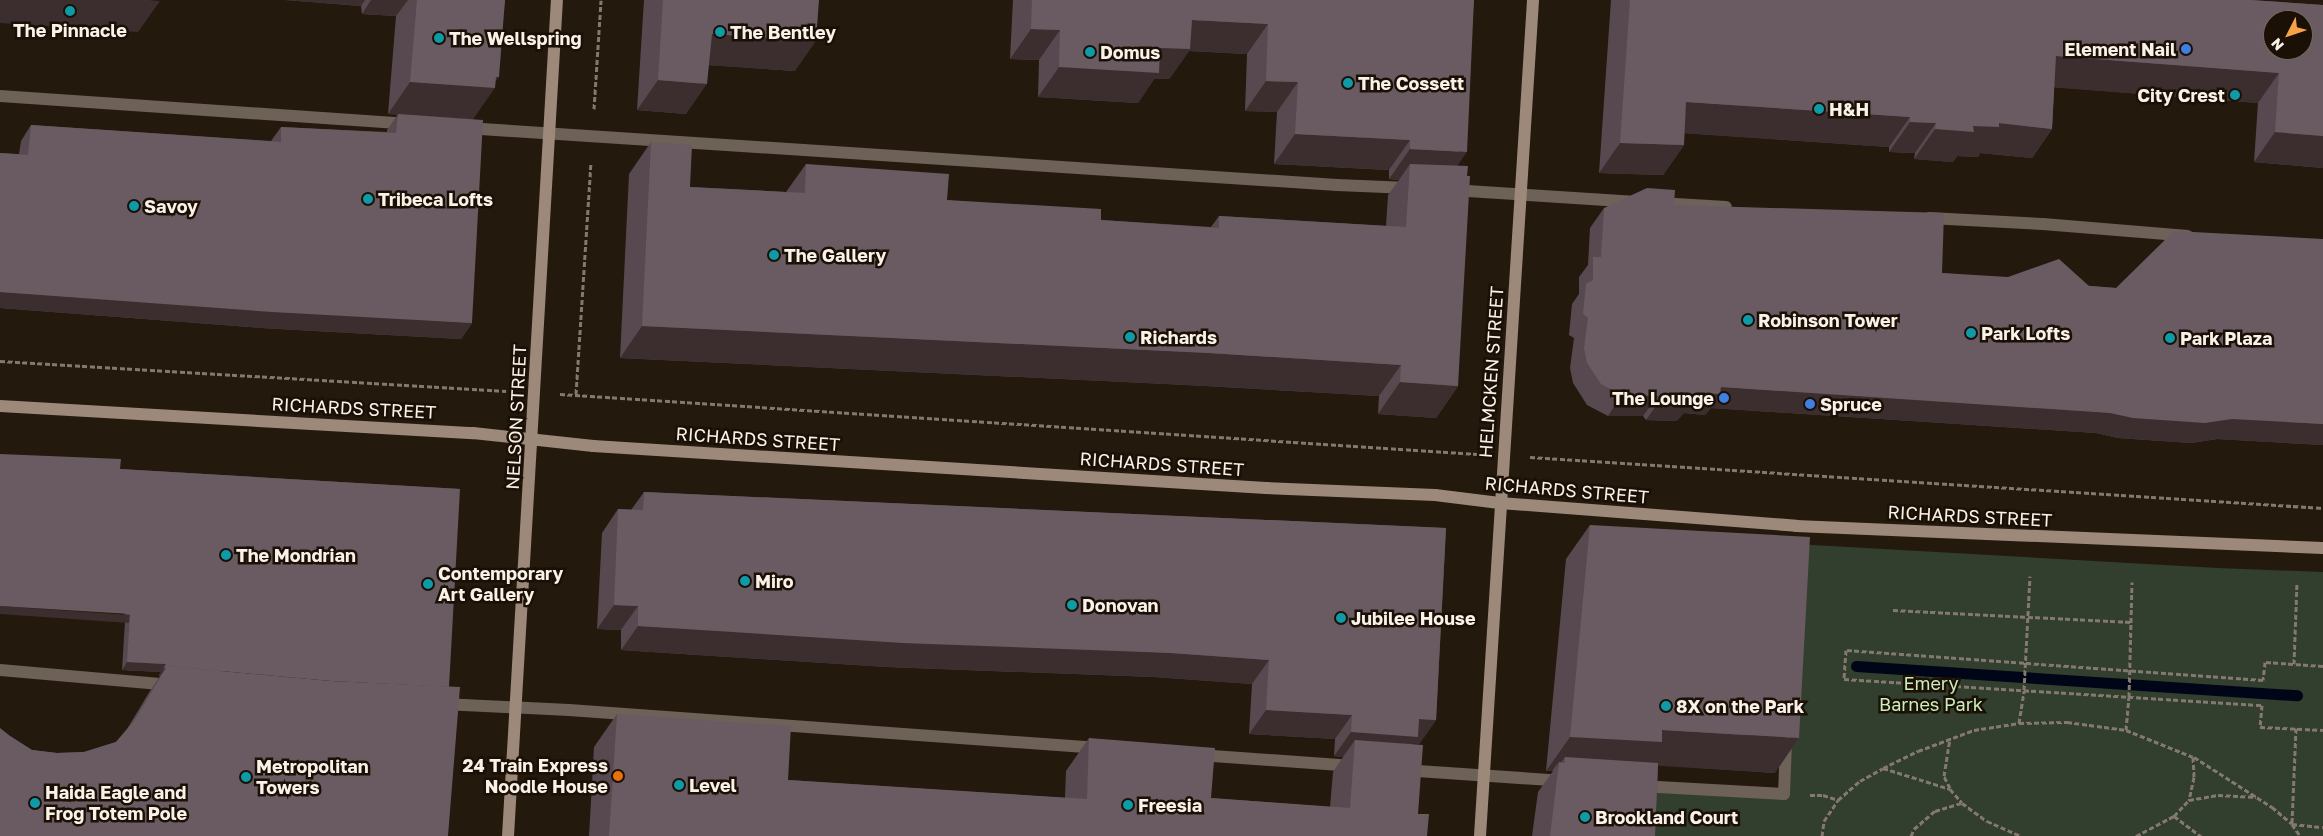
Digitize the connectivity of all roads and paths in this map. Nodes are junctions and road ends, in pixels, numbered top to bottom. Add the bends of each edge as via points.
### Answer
1 (557, 0) edge
2 (601, 0) edge
3 (1533, 0) edge
4 (0, 96) edge
5 (593, 116) dead end
6 (420, 124) edge
7 (450, 126) edge
8 (550, 133) junction
9 (591, 158) dead end
10 (1520, 194) junction
11 (1740, 208) edge
12 (1915, 218) edge
13 (2198, 237) edge
14 (0, 361) edge
15 (503, 391) dead end
16 (576, 394) dead end
17 (585, 396) dead end
18 (0, 406) edge
19 (532, 441) junction
20 (1467, 453) dead end
21 (1540, 458) dead end
22 (1500, 503) junction
23 (2323, 508) edge
24 (2323, 548) edge
25 (2030, 576) dead end
26 (2132, 582) dead end
27 (2297, 582) dead end
28 (1893, 610) dead end
29 (2028, 617) junction
30 (2131, 622) junction
31 (2026, 662) junction
32 (2294, 664) junction
33 (2323, 666) edge
34 (2130, 669) junction
35 (0, 670) edge
36 (187, 687) edge
37 (2024, 690) junction
38 (2129, 697) junction
39 (432, 703) edge
40 (515, 707) junction
41 (2019, 723) junction
42 (1787, 728) edge
43 (2296, 728) junction
44 (2126, 730) junction
45 (2323, 730) edge
46 (1950, 738) junction
47 (1108, 749) edge
48 (1186, 754) edge
49 (2193, 757) junction
50 (1370, 767) edge
51 (1883, 768) junction
52 (1390, 769) edge
53 (1483, 775) junction
54 (1576, 781) edge
55 (1631, 785) edge
56 (1950, 789) junction
57 (1784, 794) junction
58 (2258, 797) junction
59 (1838, 800) junction
60 (2189, 800) junction
61 (1962, 803) junction
62 (2174, 816) junction
63 (2292, 824) junction
64 (2323, 827) edge
65 (508, 836) edge
66 (1480, 836) edge
67 (1822, 836) edge
68 (1911, 836) edge
69 (2020, 836) edge
70 (2136, 836) edge
71 (2201, 836) edge
72 (2300, 836) edge

1 - 8 street, NELSON STREET
2 - 5 path
3 - 10 street, HELMCKEN STREET
4 - 6 lane
7 - 8 lane
8 - 10 lane via 1337,185
8 - 19 street, NELSON STREET
9 - 16 path
10 - 11 lane
10 - 22 street, HELMCKEN STREET
12 - 13 lane via 2043,224
14 - 15 path, RICHARDS STREET
17 - 20 path, RICHARDS STREET
18 - 19 street, RICHARDS STREET via 473,433
19 - 22 street, RICHARDS STREET via 1266,488 1435,495
19 - 40 street, NELSON STREET
21 - 23 path, RICHARDS STREET
22 - 24 street, RICHARDS STREET via 1796,530
22 - 53 street, HELMCKEN STREET
25 - 29 path
26 - 30 path
27 - 32 path
28 - 29 path
29 - 30 path
29 - 31 path
30 - 34 path
31 - 34 path
31 - 37 path
31 - 37 path via 1846,650 1844,679
32 - 33 path
32 - 34 path via 2264,662 2263,680
34 - 38 path
35 - 36 lane
37 - 38 path
37 - 41 path
38 - 43 path via 2262,705 2260,727
38 - 44 path
39 - 40 lane
40 - 47 lane
40 - 65 street, NELSON STREET
41 - 44 path via 2066,722
41 - 46 path via 1974,730
42 - 57 lane
43 - 45 path
43 - 63 path
44 - 49 path
46 - 51 path
46 - 56 path via 1944,776
48 - 50 lane
49 - 58 path
49 - 60 path via 2194,777
51 - 56 path
51 - 59 path via 1860,781
52 - 53 lane
53 - 54 lane
53 - 66 street, HELMCKEN STREET
55 - 57 lane
56 - 61 path
57 - 59 path
58 - 60 path via 2218,795
58 - 63 path
59 - 67 path via 1824,821
60 - 62 path
61 - 68 path via 1935,811 1914,829
61 - 69 path via 1987,821
62 - 70 path
62 - 71 path
63 - 64 path
63 - 72 path

